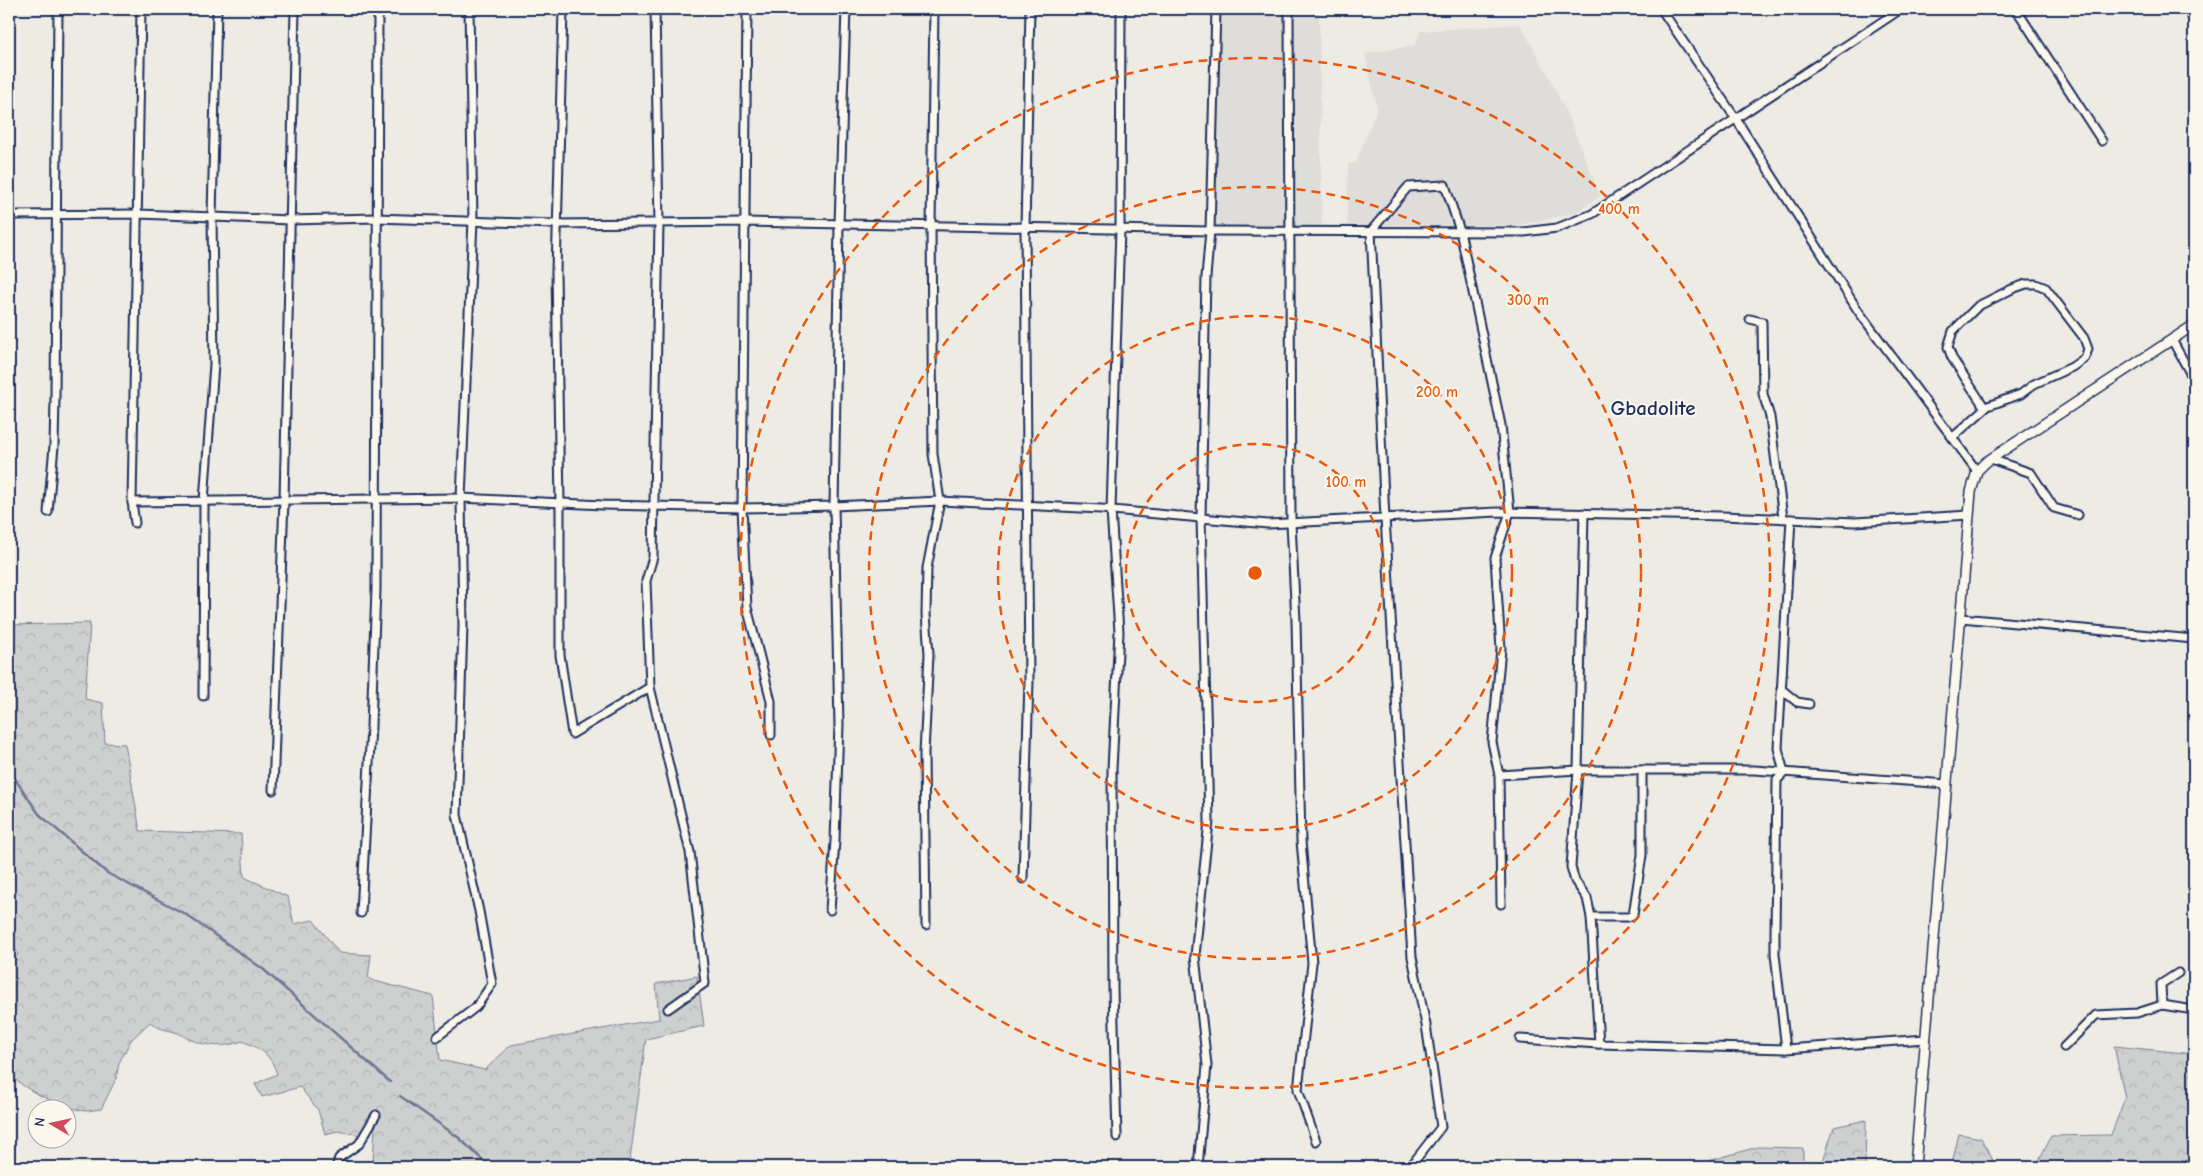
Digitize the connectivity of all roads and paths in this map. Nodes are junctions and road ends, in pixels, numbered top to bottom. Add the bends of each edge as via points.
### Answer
1 (58, 9) edge
2 (141, 9) edge
3 (217, 9) edge
4 (295, 9) edge
5 (378, 9) edge
6 (469, 9) edge
7 (563, 9) edge
8 (655, 9) edge
9 (747, 9) edge
10 (846, 9) edge
11 (934, 9) edge
12 (1030, 9) edge
13 (1120, 9) edge
14 (1216, 9) edge
15 (1289, 9) edge
16 (1660, 9) edge
17 (1901, 9) edge
18 (2016, 9) edge
19 (2187, 9) edge
20 (2194, 20) edge
21 (1736, 119) junction
22 (2102, 141) dead end
23 (57, 214) junction
24 (139, 214) junction
25 (9, 215) edge
26 (212, 216) junction
27 (376, 218) junction
28 (290, 220) junction
29 (473, 220) junction
30 (746, 222) junction
31 (659, 223) junction
32 (557, 224) junction
33 (839, 224) junction
34 (931, 226) junction
35 (1025, 228) junction
36 (1120, 229) junction
37 (1210, 231) junction
38 (1290, 231) junction
39 (1371, 231) junction
40 (1460, 231) junction
41 (1750, 319) dead end
42 (2194, 325) edge
43 (2172, 340) junction
44 (2194, 380) edge
45 (1985, 408) junction
46 (1953, 437) junction
47 (1991, 459) junction
48 (1977, 471) junction
49 (461, 498) junction
50 (374, 499) junction
51 (284, 500) junction
52 (204, 501) junction
53 (940, 501) junction
54 (132, 502) junction
55 (560, 503) junction
56 (1026, 505) junction
57 (655, 506) junction
58 (834, 506) junction
59 (742, 508) junction
60 (1110, 510) junction
61 (48, 512) dead end
62 (1510, 512) junction
63 (1584, 513) junction
64 (1969, 515) junction
65 (2078, 515) dead end
66 (1201, 518) junction
67 (1385, 518) junction
68 (1787, 519) junction
69 (135, 523) dead end
70 (1291, 523) junction
71 (1961, 618) junction
72 (2194, 639) edge
73 (650, 687) junction
74 (1781, 689) junction
75 (203, 696) dead end
76 (1809, 704) dead end
77 (771, 735) dead end
78 (1578, 770) junction
79 (1642, 770) junction
80 (1784, 773) junction
81 (1499, 775) junction
82 (1947, 784) junction
83 (273, 790) dead end
84 (1023, 879) dead end
85 (1501, 904) dead end
86 (830, 910) dead end
87 (361, 913) dead end
88 (1591, 917) junction
89 (926, 925) dead end
90 (2178, 973) dead end
91 (2162, 1004) junction
92 (668, 1010) dead end
93 (2194, 1010) edge
94 (437, 1038) dead end
95 (1520, 1039) dead end
96 (1926, 1039) junction
97 (1599, 1044) junction
98 (2064, 1046) dead end
99 (1786, 1049) junction
100 (376, 1115) dead end
101 (1117, 1137) dead end
102 (1316, 1141) dead end
103 (336, 1167) edge
104 (1198, 1167) edge
105 (1410, 1167) edge
106 (1915, 1167) edge

1 - 23 street
2 - 24 street
3 - 26 street
4 - 28 street
5 - 27 street
6 - 29 street
7 - 32 street
8 - 31 street
9 - 30 street
10 - 33 street
11 - 34 street
12 - 35 street
13 - 36 street
14 - 37 street
15 - 38 street
16 - 21 street
17 - 21 street
18 - 22 street
19 - 20 street
21 - 40 street via 1592,214 1557,228 1524,232
21 - 46 street via 1859,312
23 - 24 street
23 - 25 street
23 - 61 street via 55,408
24 - 26 street
24 - 54 street
26 - 28 street
26 - 52 street via 214,364
27 - 28 street
27 - 29 street
27 - 50 street
28 - 51 street
29 - 32 street
29 - 49 street
30 - 31 street
30 - 33 street
30 - 59 street
31 - 32 street
31 - 57 street
32 - 55 street
33 - 34 street
33 - 58 street
34 - 35 street
34 - 53 street via 933,454
35 - 36 street
35 - 56 street
36 - 37 street
36 - 60 street
37 - 38 street
37 - 66 street via 1206,277
38 - 39 street
38 - 70 street
39 - 40 street
39 - 40 street via 1408,187 1445,185
39 - 67 street
40 - 62 street via 1501,425
41 - 68 street via 1762,322 1763,394 1770,417
42 - 43 street
43 - 44 street
43 - 47 street
45 - 45 street via 2021,394 2085,358 2088,348 2084,338 2046,288 2026,284 2012,289 1978,306 1953,331 1948,347 1952,358
45 - 46 street
46 - 48 street
47 - 48 street
47 - 65 street via 2031,474 2054,508
48 - 64 street
49 - 50 street
49 - 55 street
49 - 94 street via 463,626 457,815 492,984 476,1007
50 - 51 street
50 - 87 street via 376,589 372,726
51 - 52 street
51 - 83 street
52 - 54 street
52 - 75 street
53 - 56 street
53 - 58 street
53 - 89 street via 927,568
54 - 69 street
55 - 57 street
55 - 73 street via 560,655 572,734
56 - 60 street
56 - 84 street via 1029,681
57 - 59 street
57 - 73 street via 653,557 646,581
58 - 59 street
58 - 86 street via 839,725
59 - 77 street via 747,607 771,701
60 - 66 street
60 - 101 street via 1119,632 1112,770
62 - 63 street
62 - 67 street
62 - 81 street via 1495,558 1501,649 1492,742
63 - 68 street
63 - 78 street
64 - 68 street via 1855,522
64 - 71 street
66 - 70 street
66 - 104 street via 1209,821 1195,956 1207,1066
67 - 70 street
67 - 105 street via 1412,957 1426,1024 1441,1127
68 - 74 street
70 - 102 street via 1301,840 1312,963 1298,1090
71 - 72 street
71 - 82 street
73 - 92 street via 690,852 705,983
74 - 76 street via 1798,702
74 - 80 street via 1778,748
78 - 79 street
78 - 81 street
78 - 88 street via 1571,867 1575,881 1587,898
79 - 80 street
79 - 88 street via 1642,855 1633,915
80 - 82 street
80 - 99 street via 1777,780 1775,954
81 - 85 street
82 - 96 street
88 - 97 street
90 - 91 street via 2161,984
91 - 93 street
91 - 98 street via 2137,1013 2096,1015
95 - 97 street
96 - 99 street
96 - 106 street
97 - 99 street
100 - 103 street via 359,1144 338,1158

